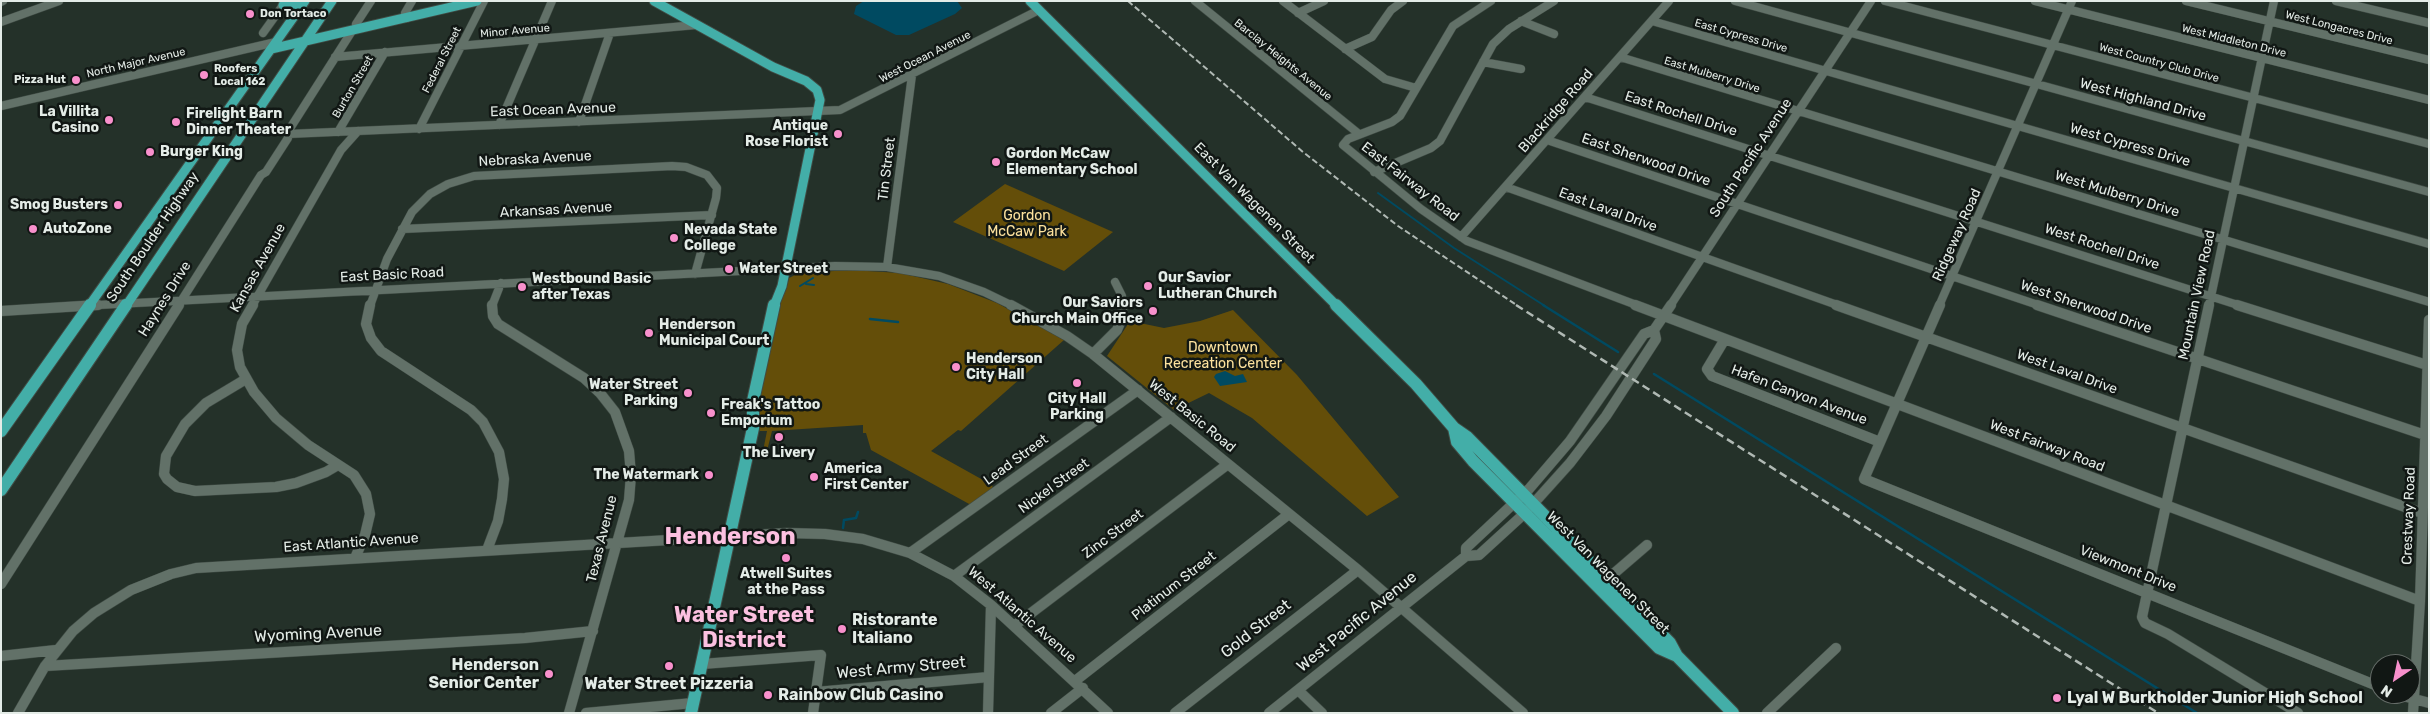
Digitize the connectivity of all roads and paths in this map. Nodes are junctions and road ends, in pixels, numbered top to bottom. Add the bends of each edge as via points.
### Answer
1 (59, 1) edge
2 (332, 1) edge
3 (371, 1) edge
4 (412, 1) edge
5 (455, 1) edge
6 (478, 1) edge
7 (484, 1) edge
8 (552, 1) edge
9 (654, 1) edge
10 (1030, 1) edge
11 (1195, 1) edge
12 (1283, 1) edge
13 (1324, 1) edge
14 (1403, 1) edge
15 (1491, 1) edge
16 (1554, 1) edge
17 (1669, 1) edge
18 (1735, 1) edge
19 (1871, 1) edge
20 (1885, 1) edge
21 (2035, 1) edge
22 (2072, 1) edge
23 (2186, 1) edge
24 (2274, 1) edge
25 (2336, 1) edge
26 (304, 2) edge
27 (285, 3) edge
28 (1039, 10) junction
29 (2068, 10) junction
30 (1298, 13) junction
31 (406, 15) junction
32 (1652, 20) junction
33 (1521, 21) junction
34 (2269, 21) junction
35 (1, 22) edge
36 (2429, 22) edge
37 (696, 25) junction
38 (354, 27) junction
39 (263, 33) dead end
40 (610, 33) junction
41 (1850, 33) junction
42 (1554, 34) dead end
43 (307, 38) junction
44 (536, 39) junction
45 (2053, 45) junction
46 (274, 46) junction
47 (461, 46) junction
48 (1345, 49) junction
49 (385, 52) junction
50 (335, 56) junction
51 (1620, 57) junction
52 (2261, 58) junction
53 (2429, 60) edge
54 (1483, 62) junction
55 (1521, 69) dead end
56 (1825, 70) junction
57 (912, 75) junction
58 (2036, 84) junction
59 (1416, 88) junction
60 (1584, 97) junction
61 (2253, 98) junction
62 (2429, 100) edge
63 (5, 108) edge
64 (1798, 111) junction
65 (818, 112) junction
66 (579, 122) junction
67 (499, 125) junction
68 (2018, 126) junction
69 (419, 128) junction
70 (358, 131) junction
71 (338, 132) junction
72 (288, 134) junction
73 (1359, 134) junction
74 (1547, 140) junction
75 (2244, 141) junction
76 (2429, 144) edge
77 (1769, 156) junction
78 (1998, 171) junction
79 (1374, 172) junction
80 (1506, 187) junction
81 (2234, 188) junction
82 (2429, 192) edge
83 (1737, 204) junction
84 (712, 215) junction
85 (1976, 222) junction
86 (402, 230) junction
87 (1461, 238) junction
88 (2223, 240) junction
89 (2429, 244) edge
90 (1702, 257) junction
91 (887, 267) junction
92 (785, 269) junction
93 (695, 274) junction
94 (1952, 276) junction
95 (1115, 282) dead end
96 (501, 283) junction
97 (375, 289) junction
98 (258, 295) junction
99 (2211, 296) junction
100 (182, 299) junction
101 (127, 302) junction
102 (2429, 302) edge
103 (90, 304) junction
104 (1, 311) edge
105 (1664, 316) junction
106 (2429, 320) edge
107 (1654, 330) junction
108 (1926, 337) junction
109 (1725, 339) junction
110 (1093, 354) junction
111 (2198, 359) junction
112 (2427, 365) junction
113 (246, 378) junction
114 (2428, 388) edge
115 (1138, 390) junction
116 (1897, 404) junction
117 (1171, 417) junction
118 (2183, 428) junction
119 (1, 431) edge
120 (2425, 435) junction
121 (1880, 442) junction
122 (2426, 461) edge
123 (1228, 464) junction
124 (338, 465) junction
125 (1864, 479) joint
126 (1, 490) edge
127 (1524, 504) junction
128 (2166, 506) junction
129 (1289, 514) junction
130 (2422, 514) junction
131 (729, 536) junction
132 (618, 542) junction
133 (1647, 545) dead end
134 (487, 550) junction
135 (910, 553) junction
136 (355, 558) junction
137 (1358, 570) junction
138 (954, 576) junction
139 (1602, 583) junction
140 (1, 584) edge
141 (2148, 594) junction
142 (2420, 602) junction
143 (992, 605) junction
144 (1401, 608) junction
145 (1014, 626) junction
146 (593, 631) junction
147 (1836, 648) dead end
148 (56, 650) junction
149 (2417, 654) edge
150 (821, 655) joint
151 (1, 656) edge
152 (702, 664) junction
153 (45, 666) junction
154 (989, 677) junction
155 (1079, 684) junction
156 (2370, 684) edge
157 (1298, 690) junction
158 (816, 692) junction
159 (692, 708) edge
160 (18, 713) edge
161 (569, 713) edge
162 (586, 713) edge
163 (813, 713) edge
164 (988, 713) edge
165 (1051, 713) edge
166 (1108, 713) edge
167 (1175, 713) edge
168 (1269, 713) edge
169 (1322, 713) edge
170 (1523, 713) edge
171 (1733, 713) edge
172 (1767, 713) edge
173 (2298, 713) edge

1 - 35 street
2 - 43 main road, South Boulder Highway
3 - 38 street, Haynes Drive
4 - 31 street
5 - 31 main road
6 - 31 main road
7 - 47 street, Federal Street
8 - 44 street
9 - 37 main road
10 - 28 main road, East Van Wagenen Street
11 - 73 street, Barclay Heights Avenue
12 - 30 street
13 - 30 street
14 - 48 street via 1391,10 1372,37
15 - 59 street, East Fairway Road via 1453,26
16 - 33 street
17 - 32 street, Blackridge Road
18 - 41 street
19 - 41 street, South Pacific Avenue
20 - 45 street, West Country Club Drive
21 - 29 street, West Middleton Drive
22 - 29 street, Ridgeway Road
23 - 34 street, West Longacres Drive
24 - 34 street, Mountain View Road
25 - 36 street
26 - 27 main road
26 - 46 main road, South Boulder Highway
27 - 39 street
28 - 57 street, West Ocean Avenue
28 - 127 main road, East Van Wagenen Street via 1416,384 1454,428 1456,442
29 - 45 street, Ridgeway Road
29 - 52 street, West Middleton Drive
30 - 48 street
31 - 38 main road
32 - 51 street, Blackridge Road
32 - 56 street, East Cypress Drive
33 - 42 street
33 - 54 street via 1498,38
34 - 52 street, Mountain View Road
34 - 53 street, West Longacres Drive
37 - 40 street, Minor Avenue
37 - 65 main road via 806,81 820,96
38 - 43 main road
38 - 50 street, Haynes Drive
40 - 44 street, Minor Avenue
40 - 66 street
41 - 56 street, South Pacific Avenue
41 - 58 street, West Highland Drive
43 - 46 main road
43 - 101 main road, South Boulder Highway
44 - 47 street, Minor Avenue
44 - 67 street
45 - 58 street, Ridgeway Road
45 - 61 street, West Country Club Drive
46 - 63 street, North Major Avenue
46 - 103 main road, South Boulder Highway
47 - 49 street, Minor Avenue
47 - 69 street, Federal Street
48 - 59 street via 1385,79
49 - 50 street, Minor Avenue
49 - 71 street, Burton Street
50 - 72 street, Haynes Drive
51 - 60 street, Blackridge Road
51 - 64 street, East Mulberry Drive
52 - 61 street, Mountain View Road
52 - 62 street, West Middleton Drive
54 - 55 street
54 - 79 street via 1440,141
56 - 64 street, South Pacific Avenue
56 - 68 street, West Cypress Drive
57 - 65 street, West Ocean Avenue via 846,108
57 - 91 street, Tin Street
58 - 68 street, Ridgeway Road
58 - 75 street, West Highland Drive
59 - 73 street, East Fairway Road via 1396,119
60 - 74 street, Blackridge Road
60 - 77 street, East Rochell Drive
61 - 75 street, Mountain View Road
61 - 76 street, West Country Club Drive
64 - 77 street, South Pacific Avenue
64 - 78 street, West Mulberry Drive
65 - 66 street, East Ocean Avenue
65 - 92 main road
66 - 67 street, East Ocean Avenue
67 - 69 street, East Ocean Avenue
68 - 78 street, Ridgeway Road
68 - 81 street, West Cypress Drive
69 - 70 street, East Ocean Avenue
70 - 71 street, East Ocean Avenue
70 - 98 street, Kansas Avenue via 341,150
71 - 72 street, East Ocean Avenue
72 - 100 street, Haynes Drive
73 - 79 street, East Fairway Road via 1343,145
74 - 80 street, Blackridge Road
74 - 83 street, East Sherwood Drive
75 - 81 street, Mountain View Road
75 - 82 street, West Highland Drive
77 - 83 street, South Pacific Avenue
77 - 85 street, West Rochell Drive
78 - 85 street, Ridgeway Road
78 - 88 street, West Mulberry Drive
79 - 87 street, East Fairway Road
80 - 87 street, Blackridge Road
80 - 90 street, East Laval Drive
81 - 88 street, Mountain View Road
81 - 89 street, West Cypress Drive
83 - 90 street, South Pacific Avenue
83 - 94 street, West Sherwood Drive
84 - 86 street, Arkansas Avenue
84 - 86 street, Nebraska Avenue via 717,188 713,180 707,174 686,167 510,173 474,176 448,184 423,199
84 - 93 street, Nebraska Avenue
85 - 94 street, Ridgeway Road
85 - 99 street, West Rochell Drive
86 - 97 street, Nebraska Avenue
87 - 105 street, East Fairway Road
88 - 99 street, Mountain View Road
88 - 102 street, West Mulberry Drive
90 - 105 street, South Pacific Avenue
90 - 108 street, West Laval Drive
91 - 92 street, West Basic Road
91 - 110 street, West Basic Road via 939,276 984,292 1059,331
92 - 93 street, East Basic Road
92 - 131 main road via 753,401 753,428
93 - 96 street, East Basic Road
94 - 108 street, Ridgeway Road
94 - 111 street, West Sherwood Drive
95 - 110 street via 1122,296 1122,318 1116,330
96 - 97 street, East Basic Road
96 - 132 street, Texas Avenue via 492,305 498,324 584,378 615,412 630,451 631,475 629,500
97 - 98 street, East Basic Road
97 - 134 street, Nebraska Avenue via 366,324 371,338 381,351 471,410 483,422 499,452 504,479 502,499
98 - 100 street, East Basic Road
98 - 113 street, Kansas Avenue via 242,324 237,350
99 - 111 street, Mountain View Road
99 - 112 street, West Rochell Drive
100 - 101 street, East Basic Road
100 - 140 street, Haynes Drive
101 - 103 street, East Basic Road
101 - 126 main road, South Boulder Highway
103 - 104 street, East Basic Road
103 - 119 main road, South Boulder Highway
105 - 107 street, South Pacific Avenue
105 - 109 street, West Fairway Road
106 - 112 street, Crestway Road
107 - 127 street, South Pacific Avenue via 1644,334
107 - 127 street, South Pacific Avenue via 1656,339 1602,421 1570,463
108 - 116 street, Ridgeway Road
108 - 118 street, West Laval Drive
109 - 116 street, West Fairway Road
109 - 121 street, Hafen Canyon Avenue via 1708,367 1708,373
110 - 115 street, West Basic Road
111 - 118 street, Mountain View Road
111 - 120 street, West Sherwood Drive
112 - 114 street, Crestway Road
113 - 124 street, Kansas Avenue via 276,418
113 - 124 street via 206,403 185,424 166,456 164,474 167,479 177,488 195,491 276,487 296,483
114 - 120 street, Crestway Road
115 - 117 street, West Basic Road
115 - 135 street, Lead Street
116 - 121 street, Ridgeway Road
116 - 128 street, West Fairway Road
117 - 123 street, West Basic Road
117 - 138 street, Nickel Street
118 - 128 street, Mountain View Road
118 - 130 street, West Laval Drive
120 - 122 street, Crestway Road
121 - 125 street, Ridgeway Road
122 - 130 street, Crestway Road
123 - 129 street, West Basic Road
123 - 145 street, Zinc Street
124 - 136 street, Kansas Avenue via 354,475 366,494 370,514
125 - 141 street, Viewmont Drive
127 - 139 main road, West Van Wagenen Street
127 - 144 street, West Pacific Avenue via 1479,555 1466,556
128 - 141 street, Mountain View Road
128 - 142 street, West Fairway Road
129 - 137 street, West Basic Road
129 - 155 street, Platinum Street
130 - 142 street, Crestway Road
131 - 132 street, East Atlantic Avenue
131 - 135 street, West Atlantic Avenue via 787,532 825,534
131 - 152 main road
132 - 134 street, East Atlantic Avenue
132 - 146 street, Texas Avenue
133 - 139 street
134 - 136 street, East Atlantic Avenue
135 - 138 street, West Atlantic Avenue
136 - 148 street, East Atlantic Avenue via 196,568 170,574 131,590 94,613
137 - 144 street, West Basic Road
137 - 167 street, Gold Street
138 - 143 street, West Atlantic Avenue
139 - 171 main road, West Van Wagenen Street via 1659,648 1677,656
141 - 156 street, Viewmont Drive
141 - 173 street, Mountain View Road via 2142,617 2145,623
142 - 149 street, Crestway Road
143 - 145 street, West Atlantic Avenue
143 - 154 street
144 - 157 street, West Pacific Avenue
144 - 170 street, West Basic Road
145 - 155 street, West Atlantic Avenue
146 - 153 street, Wyoming Avenue via 476,641
146 - 161 street, Texas Avenue
147 - 172 street
148 - 151 street
148 - 153 street, East Atlantic Avenue
150 - 152 street
150 - 158 street
152 - 159 main road
153 - 160 street, East Atlantic Avenue
154 - 158 street, West Army Street
154 - 164 street
155 - 165 street, Platinum Street
155 - 166 street, West Atlantic Avenue
157 - 168 street, West Pacific Avenue
157 - 169 street
158 - 163 street
159 - 162 street

